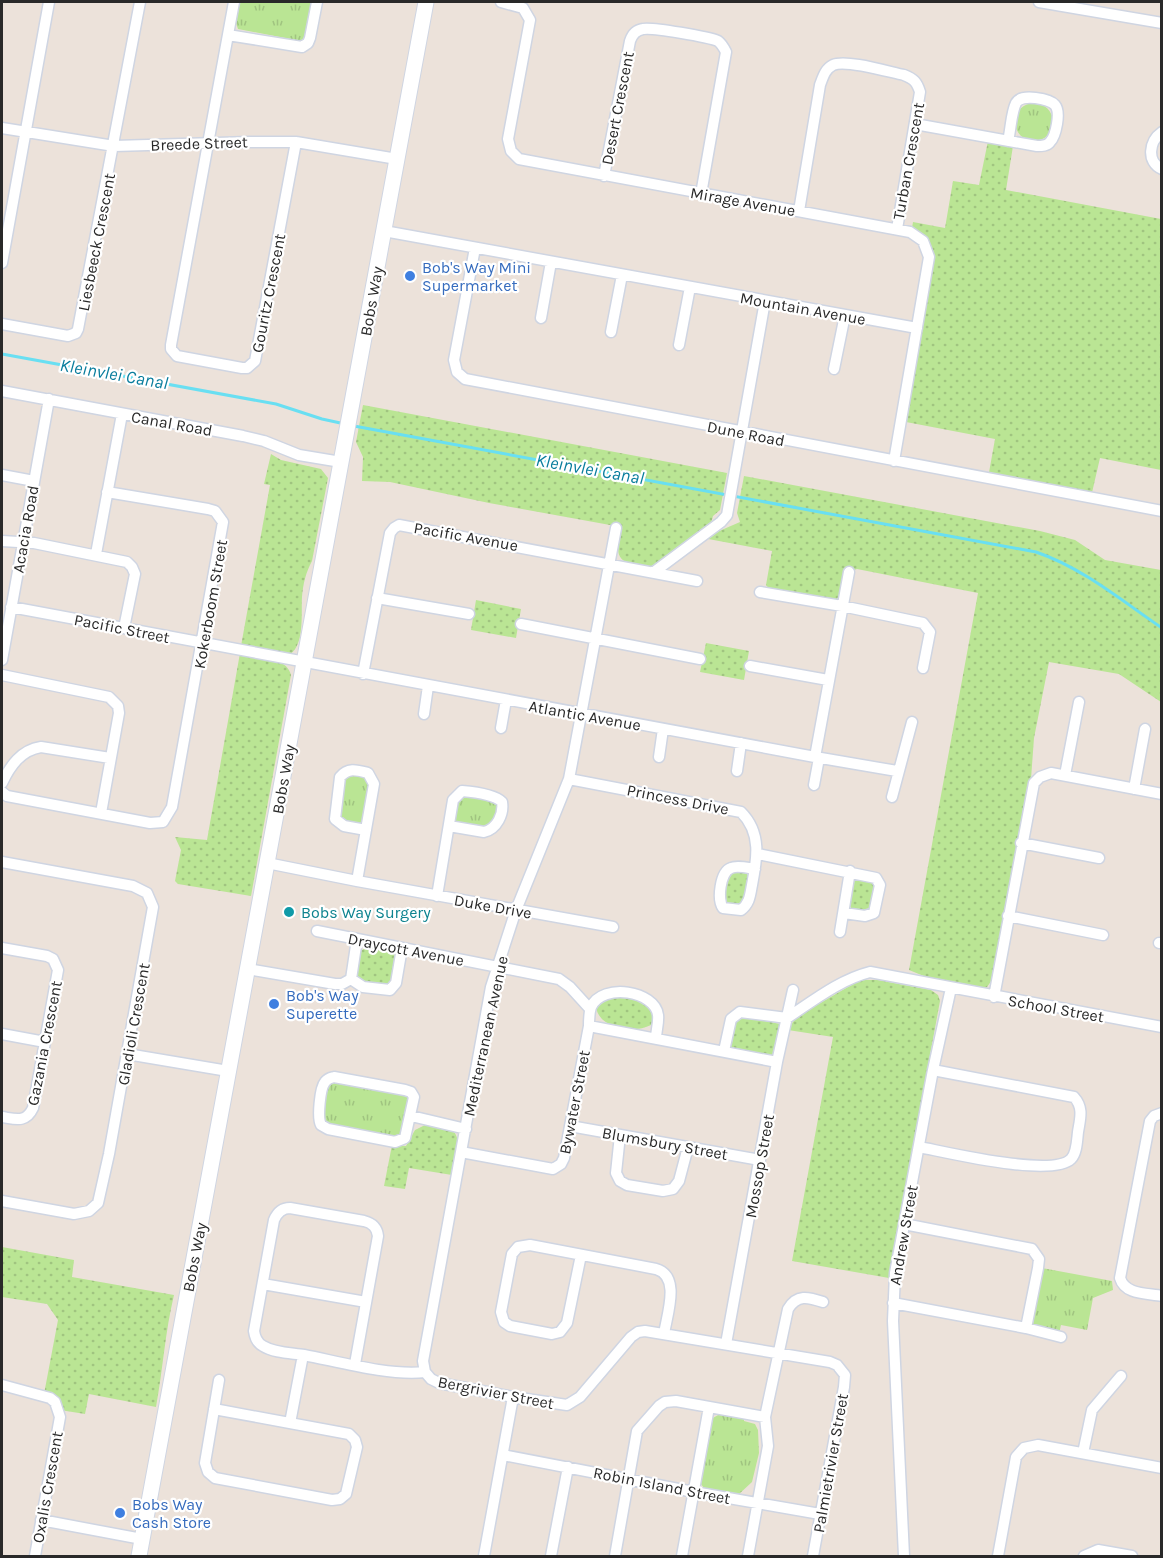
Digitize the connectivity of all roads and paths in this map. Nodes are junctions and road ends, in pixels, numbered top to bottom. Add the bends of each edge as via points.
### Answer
1 (49, 2) edge
2 (140, 2) edge
3 (234, 2) edge
4 (317, 2) edge
5 (426, 2) edge
6 (501, 2) edge
7 (1039, 2) edge
8 (1109, 7) edge
9 (1161, 22) edge
10 (228, 35) junction
11 (915, 124) junction
12 (2, 128) edge
13 (25, 132) junction
14 (1161, 132) edge
15 (1008, 141) junction
16 (296, 142) junction
17 (208, 144) junction
18 (114, 146) junction
19 (397, 159) junction
20 (1161, 169) edge
21 (604, 176) junction
22 (701, 194) junction
23 (799, 211) junction
24 (897, 229) junction
25 (384, 231) junction
26 (4, 237) edge
27 (475, 248) junction
28 (551, 262) junction
29 (2, 263) edge
30 (622, 275) junction
31 (690, 287) junction
32 (765, 301) junction
33 (845, 315) junction
34 (542, 318) dead end
35 (2, 324) edge
36 (916, 328) junction
37 (611, 332) dead end
38 (679, 345) dead end
39 (834, 369) dead end
40 (2, 391) edge
41 (50, 399) junction
42 (122, 414) junction
43 (743, 432) junction
44 (894, 461) junction
45 (341, 462) junction
46 (2, 475) edge
47 (34, 481) junction
48 (107, 492) junction
49 (1161, 511) edge
50 (616, 528) dead end
51 (2, 541) edge
52 (23, 543) junction
53 (96, 555) junction
54 (610, 563) junction
55 (654, 572) junction
56 (849, 572) dead end
57 (697, 581) dead end
58 (760, 591) dead end
59 (377, 598) junction
60 (842, 606) junction
61 (11, 607) junction
62 (469, 614) dead end
63 (521, 624) dead end
64 (124, 628) junction
65 (596, 639) junction
66 (202, 643) junction
67 (700, 658) dead end
68 (2, 660) edge
69 (304, 663) junction
70 (750, 666) dead end
71 (923, 668) dead end
72 (363, 674) junction
73 (2, 675) edge
74 (828, 680) junction
75 (428, 686) junction
76 (506, 700) junction
77 (1079, 702) dead end
78 (424, 714) dead end
79 (582, 714) junction
80 (912, 722) dead end
81 (501, 728) dead end
82 (663, 729) junction
83 (1145, 729) dead end
84 (741, 743) junction
85 (660, 757) dead end
86 (111, 758) junction
87 (817, 758) junction
88 (737, 771) dead end
89 (897, 771) junction
90 (1065, 775) junction
91 (569, 779) junction
92 (2, 783) edge
93 (814, 785) dead end
94 (1134, 789) junction
95 (4, 794) edge
96 (1161, 794) edge
97 (892, 797) dead end
98 (101, 813) junction
99 (448, 826) junction
100 (366, 830) junction
101 (1021, 843) junction
102 (758, 854) junction
103 (1099, 858) dead end
104 (2, 862) edge
105 (267, 863) junction
106 (755, 869) dead end
107 (850, 871) junction
108 (357, 881) junction
109 (437, 896) junction
110 (516, 910) junction
111 (844, 913) junction
112 (1008, 916) junction
113 (613, 927) dead end
114 (317, 931) dead end
115 (840, 932) dead end
116 (1103, 935) dead end
117 (357, 939) junction
118 (2, 948) edge
119 (402, 948) junction
120 (496, 967) junction
121 (247, 969) junction
122 (351, 979) junction
123 (951, 988) junction
124 (793, 990) dead end
125 (994, 997) junction
126 (590, 1010) junction
127 (787, 1018) junction
128 (589, 1026) junction
129 (1161, 1027) edge
130 (2, 1034) edge
131 (656, 1039) junction
132 (45, 1042) junction
133 (724, 1051) junction
134 (127, 1054) junction
135 (777, 1062) junction
136 (933, 1070) junction
137 (228, 1071) junction
138 (1161, 1113) edge
139 (2, 1116) edge
140 (411, 1116) junction
141 (570, 1126) junction
142 (465, 1129) junction
143 (620, 1135) junction
144 (688, 1147) junction
145 (919, 1147) junction
146 (461, 1152) junction
147 (760, 1160) junction
148 (2, 1201) edge
149 (904, 1224) junction
150 (581, 1255) junction
151 (263, 1284) junction
152 (1161, 1296) edge
153 (366, 1302) junction
154 (823, 1302) dead end
155 (893, 1303) junction
156 (1026, 1328) junction
157 (664, 1334) junction
158 (1061, 1337) dead end
159 (726, 1344) junction
160 (778, 1354) junction
161 (303, 1355) junction
162 (355, 1365) junction
163 (843, 1370) joint
164 (425, 1372) junction
165 (1120, 1377) dead end
166 (219, 1380) dead end
167 (2, 1385) edge
168 (513, 1397) junction
169 (709, 1407) junction
170 (214, 1409) junction
171 (765, 1417) junction
172 (290, 1423) junction
173 (1083, 1453) junction
174 (503, 1455) junction
175 (568, 1467) junction
176 (1161, 1468) edge
177 (629, 1479) junction
178 (694, 1492) junction
179 (758, 1502) junction
180 (820, 1514) junction
181 (41, 1520) junction
182 (142, 1539) junction
183 (35, 1557) edge
184 (139, 1557) edge
185 (484, 1557) edge
186 (551, 1557) edge
187 (615, 1557) edge
188 (682, 1557) edge
189 (748, 1557) edge
190 (813, 1557) edge
191 (904, 1557) edge
192 (998, 1557) edge
193 (1084, 1557) edge
194 (1132, 1557) edge

1 - 13 street
2 - 18 street
3 - 10 street
4 - 10 street via 306,46
5 - 19 street, Bobs Way
6 - 21 street, Mirage Avenue via 523,8 530,20 508,139 512,151 524,161
7 - 8 street
8 - 9 street
10 - 17 street
11 - 15 street
11 - 23 street, Turban Crescent via 920,92 912,78 847,64 832,65 820,85
11 - 24 street, Turban Crescent
12 - 13 street, Breede Street
13 - 18 street, Breede Street
13 - 26 street
14 - 20 street via 1154,140 1151,156 1154,165
15 - 15 street via 1020,99 1027,97 1057,107 1053,138 1048,144
16 - 17 street, Breede Street
16 - 17 street, Gouritz Crescent via 257,355 252,365 242,368 183,358 174,353 171,345
16 - 19 street, Breede Street
17 - 18 street, Breede Street
18 - 35 street, Liesbeeck Crescent via 78,329 72,335 61,335
19 - 25 street, Bobs Way
21 - 22 street, Mirage Avenue
21 - 22 street, Desert Crescent via 632,36 649,28 686,34 717,41 726,52
22 - 23 street, Mirage Avenue
23 - 24 street, Mirage Avenue
24 - 36 street, Mirage Avenue via 915,234 928,251
25 - 27 street, Mountain Avenue
25 - 45 street, Bobs Way
26 - 29 street
27 - 28 street, Mountain Avenue
27 - 43 street, Dune Road via 454,360 457,372 465,380
28 - 30 street, Mountain Avenue
28 - 34 street
30 - 31 street, Mountain Avenue
30 - 37 street
31 - 32 street, Mountain Avenue
31 - 38 street
32 - 33 street, Mountain Avenue
32 - 43 street
33 - 36 street, Mountain Avenue
33 - 39 street
36 - 44 street, Mirage Avenue
40 - 41 street, Canal Road
41 - 42 street, Canal Road
41 - 47 street, Acacia Road
42 - 45 street, Canal Road via 243,436 299,455
42 - 48 street
43 - 44 street, Dune Road
43 - 55 street via 727,515
44 - 49 street, Dune Road
45 - 69 street, Bobs Way
46 - 47 street
47 - 52 street, Acacia Road
48 - 53 street
48 - 66 street, Kokerboom Street via 208,509 221,516 224,528
50 - 54 street, Mediterranean Avenue
51 - 52 street
52 - 53 street
52 - 61 street, Acacia Road
53 - 64 street via 127,562 135,574
54 - 55 street
54 - 59 street, Pacific Avenue via 399,525 390,533
54 - 65 street, Mediterranean Avenue
55 - 57 street
56 - 60 street
58 - 60 street
59 - 62 street
59 - 72 street, Pacific Avenue
60 - 71 street via 926,625 930,632
60 - 74 street
61 - 64 street, Pacific Street
61 - 68 street, Acacia Road
63 - 65 street
64 - 66 street, Pacific Street
65 - 67 street
65 - 79 street, Mediterranean Avenue
66 - 69 street, Pacific Street
66 - 98 street, Kokerboom Street via 172,807 166,819 158,823
69 - 72 street, Atlantic Avenue
69 - 105 street, Bobs Way
70 - 74 street
72 - 75 street, Atlantic Avenue
73 - 86 street via 109,697 119,713
74 - 87 street
75 - 76 street, Atlantic Avenue
75 - 78 street
76 - 79 street, Atlantic Avenue
76 - 81 street, Atlantic Avenue
77 - 90 street
79 - 82 street, Atlantic Avenue
79 - 91 street, Mediterranean Avenue
80 - 89 street
82 - 84 street, Atlantic Avenue
82 - 85 street, Atlantic Avenue
83 - 94 street
84 - 87 street, Atlantic Avenue
84 - 88 street
86 - 92 street via 30,748 22,753
86 - 98 street
87 - 89 street, Atlantic Avenue
87 - 93 street
89 - 97 street
90 - 94 street
90 - 101 street via 1045,774 1034,783
91 - 102 street, Princess Drive via 737,810 753,832
91 - 110 street, Mediterranean Avenue
94 - 96 street
95 - 98 street
99 - 99 street via 453,800 462,791 502,802 502,810 490,831
99 - 109 street
100 - 100 street via 344,826 335,819 340,777 348,770 368,773 373,779
100 - 108 street
101 - 103 street
101 - 112 street
102 - 106 street, Princess Drive
102 - 107 street
104 - 134 street, Gladioli Crescent via 133,886 149,896 153,913
105 - 108 street, Duke Drive
105 - 121 street, Bobs Way
107 - 111 street
107 - 111 street via 873,876 880,885 872,915
108 - 109 street, Duke Drive
109 - 110 street, Duke Drive
110 - 113 street, Duke Drive
110 - 120 street, Mediterranean Avenue
111 - 115 street
112 - 116 street
112 - 125 street
114 - 117 street, Draycott Avenue
117 - 119 street, Draycott Avenue
117 - 122 street
118 - 132 street, Gazania Crescent via 47,956 57,965
119 - 120 street, Draycott Avenue
119 - 122 street via 396,983 390,990 363,987
120 - 126 street, Draycott Avenue via 559,979
120 - 142 street, Mediterranean Avenue
121 - 122 street via 335,984
121 - 137 street, Bobs Way
123 - 125 street, School Street
123 - 127 street, School Street via 870,972 840,984
123 - 136 street, Andrew Street
124 - 127 street, Mossop Street
125 - 129 street, School Street
126 - 128 street, Bywater Street
126 - 131 street via 598,999 610,993 620,991 639,996 656,1009
127 - 133 street via 740,1012 731,1019
127 - 135 street, Mossop Street
128 - 131 street
128 - 141 street, Bywater Street
130 - 132 street
131 - 133 street
132 - 139 street, Gazania Crescent via 31,1113 19,1119
133 - 135 street
134 - 137 street
134 - 148 street, Gladioli Crescent via 98,1203 89,1211 74,1214
135 - 147 street, Mossop Street
136 - 145 street, Andrew Street
136 - 145 street via 1074,1097 1082,1110 1076,1149 1071,1159 1061,1164 1026,1166
137 - 182 street, Bobs Way
138 - 152 street via 1150,1121 1120,1278 1130,1290
140 - 140 street via 414,1097 408,1090 334,1077 323,1085 318,1120 328,1130 399,1142 408,1135
140 - 142 street
141 - 143 street, Blumsbury Street
141 - 146 street, Bywater Street via 563,1161 556,1168
142 - 146 street, Mediterranean Avenue
143 - 144 street, Blumsbury Street
143 - 144 street via 616,1173 627,1185 673,1189
144 - 147 street, Blumsbury Street
145 - 149 street, Andrew Street
146 - 164 street, Mediterranean Avenue via 423,1361
147 - 159 street, Mossop Street
149 - 155 street, Andrew Street
149 - 156 street via 1032,1249 1039,1259
150 - 150 street via 530,1245 518,1247 511,1258 501,1312 504,1322 552,1334 563,1329
150 - 157 street via 664,1272 671,1286
151 - 153 street
151 - 153 street via 274,1220 280,1211 290,1208 343,1217 368,1222 377,1233
151 - 161 street, Bergrivier Street via 255,1339 261,1345
153 - 162 street
154 - 160 street via 803,1297 790,1305
155 - 156 street
155 - 191 street, Andrew Street
156 - 158 street
157 - 159 street, Bergrivier Street
157 - 168 street, Bergrivier Street via 645,1330 634,1334 573,1403 561,1405
159 - 160 street, Bergrivier Street
160 - 163 street, Bergrivier Street via 830,1362
160 - 171 street
161 - 162 street, Bergrivier Street
161 - 172 street
162 - 164 street, Bergrivier Street via 405,1374
163 - 180 street, Palmietrivier Street via 844,1387
164 - 168 street, Bergrivier Street via 439,1383
165 - 173 street via 1092,1410
166 - 170 street
167 - 181 street, Oxalis Crescent via 44,1395 58,1409
168 - 174 street
169 - 171 street
169 - 177 street via 676,1401 665,1402 652,1412 637,1431
169 - 178 street
170 - 172 street
170 - 172 street via 205,1463 211,1476 332,1500 344,1496 351,1478 355,1440 345,1432
171 - 179 street via 768,1446
173 - 176 street
173 - 192 street via 1033,1445 1020,1450
174 - 175 street, Robin Island Street
174 - 185 street
175 - 177 street, Robin Island Street
175 - 186 street
177 - 178 street, Robin Island Street
177 - 187 street
178 - 179 street, Robin Island Street
178 - 188 street
179 - 180 street, Robin Island Street
179 - 189 street
180 - 190 street, Palmietrivier Street
181 - 182 street
181 - 183 street, Oxalis Crescent
182 - 184 street, Bobs Way
193 - 194 street via 1098,1550

